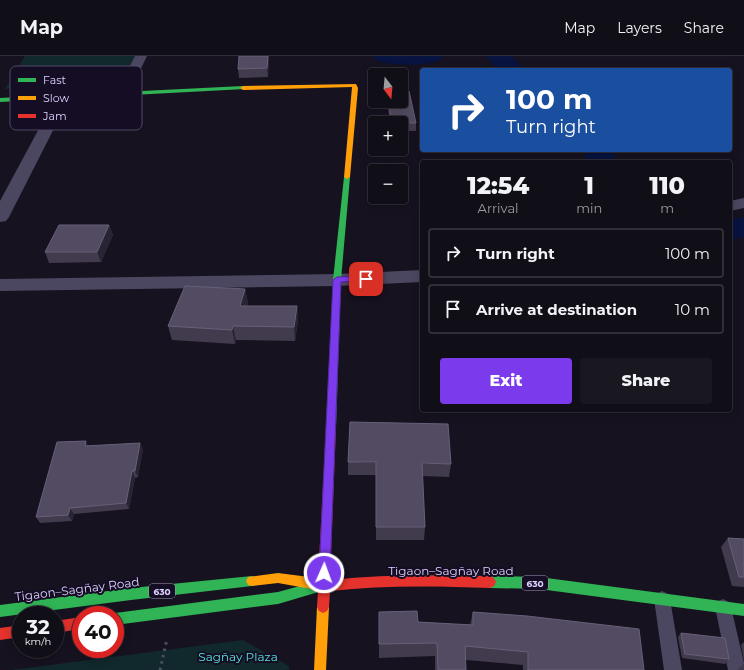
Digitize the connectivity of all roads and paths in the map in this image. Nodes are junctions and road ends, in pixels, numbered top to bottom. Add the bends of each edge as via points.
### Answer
1 (140, 56) edge
2 (135, 66) edge
3 (142, 93) edge
4 (10, 99) edge
5 (0, 100) edge
6 (45, 130) edge
7 (744, 203) edge
8 (732, 206) edge
9 (0, 217) edge
10 (420, 276) edge
11 (337, 280) junction
12 (0, 285) edge
13 (324, 585) junction
14 (662, 599) junction
15 (723, 607) junction
16 (744, 610) edge
17 (0, 611) edge
18 (124, 618) edge
19 (12, 632) edge
20 (0, 634) edge
21 (320, 670) edge
22 (673, 670) edge
23 (737, 670) edge

1 - 2 street
3 - 11 street via 354,85
4 - 5 street
6 - 9 street
7 - 8 street
10 - 11 street
11 - 12 street
11 - 13 street
13 - 14 street, Tigaon–Sagñay Road / 630 via 427,580 492,581 539,583
13 - 17 street, Tigaon–Sagñay Road / 630 via 278,578
13 - 18 street, Tigaon–Sagñay Road / 630 via 278,598
13 - 21 street
14 - 15 street, Tigaon–Sagñay Road / 630
14 - 22 lane
15 - 16 street, Tigaon–Sagñay Road / 630
15 - 23 lane
19 - 20 street

